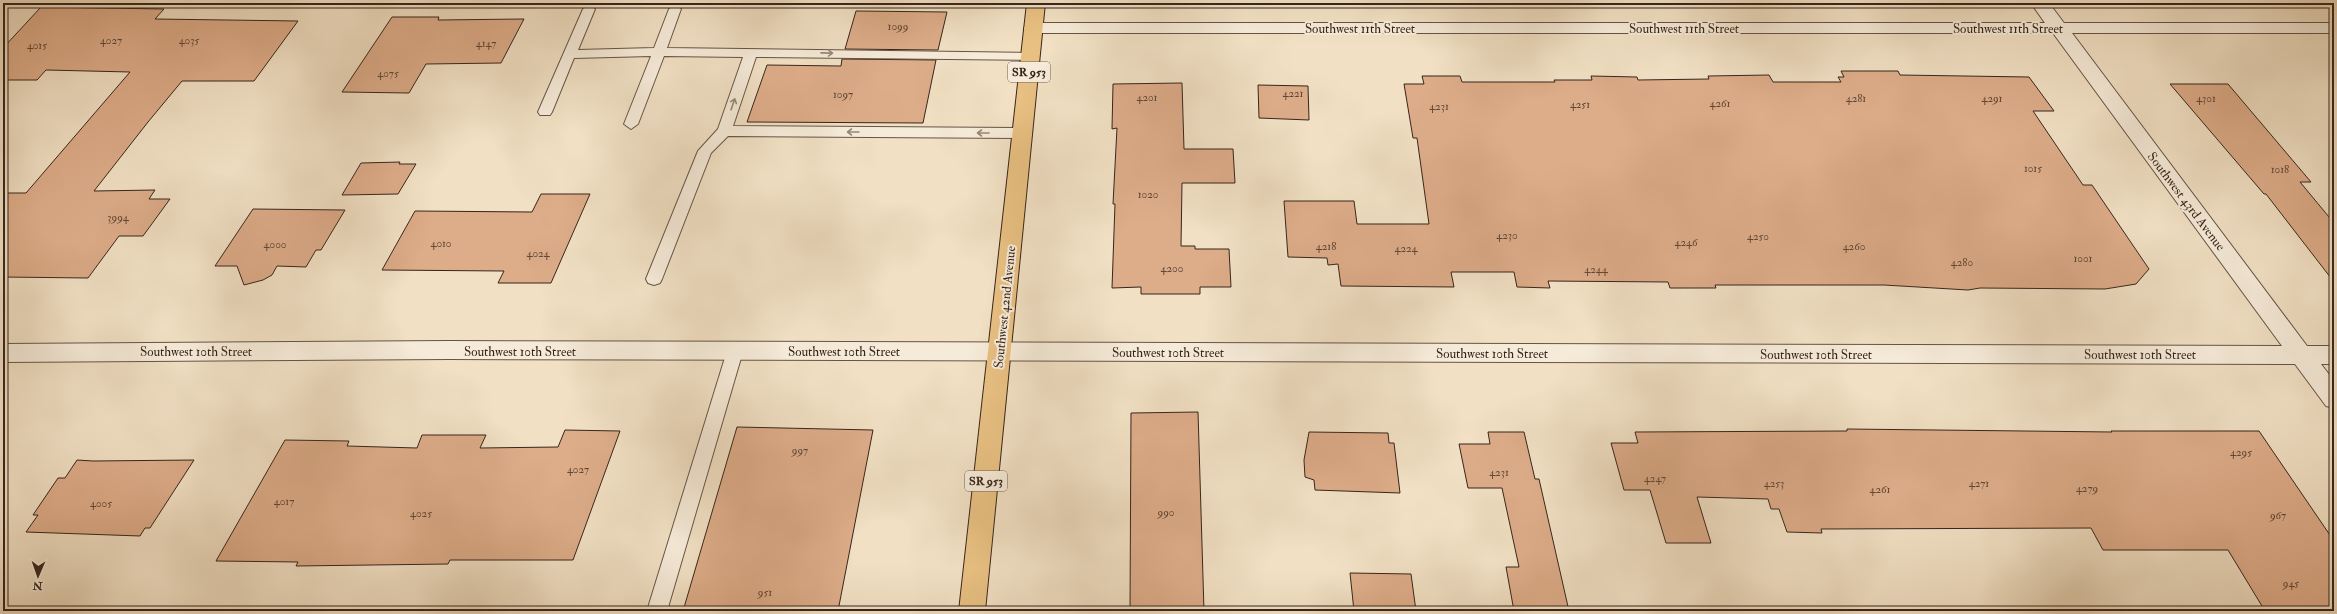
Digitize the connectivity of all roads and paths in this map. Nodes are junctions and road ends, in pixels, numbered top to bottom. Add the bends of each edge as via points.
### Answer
1 (1036, 3) edge
2 (2040, 3) edge
3 (589, 9) dead end
4 (675, 9) dead end
5 (1033, 28) junction
6 (2058, 28) junction
7 (2334, 28) edge
8 (659, 52) junction
9 (751, 52) junction
10 (569, 54) junction
11 (1030, 56) junction
12 (545, 112) dead end
13 (631, 124) dead end
14 (724, 131) junction
15 (1022, 133) junction
16 (654, 279) dead end
17 (735, 351) junction
18 (999, 351) junction
19 (3, 353) edge
20 (2302, 354) junction
21 (2334, 355) edge
22 (2334, 399) edge
23 (657, 611) edge
24 (972, 611) edge

1 - 5 main road, Southwest 42nd Avenue / SR 953
2 - 6 street, Southwest 43rd Avenue
3 - 10 lane
4 - 8 lane
5 - 6 street, Southwest 11th Street
5 - 11 main road, Southwest 42nd Avenue / SR 953
6 - 7 street, Southwest 11th Street
6 - 20 street, Southwest 43rd Avenue
8 - 9 lane
8 - 10 lane
8 - 13 lane
9 -> 11 lane
14 -> 9 lane
10 - 12 lane
11 - 15 main road, Southwest 42nd Avenue / SR 953
15 -> 14 lane
14 - 16 lane via 705,151
15 - 18 main road, Southwest 42nd Avenue / SR 953
17 - 18 street, Southwest 10th Street
17 - 19 street, Southwest 10th Street
17 - 23 lane
18 - 20 street, Southwest 10th Street
18 - 24 main road, Southwest 42nd Avenue / SR 953
20 - 21 street, Southwest 10th Street
20 - 22 street, Southwest 43rd Avenue

